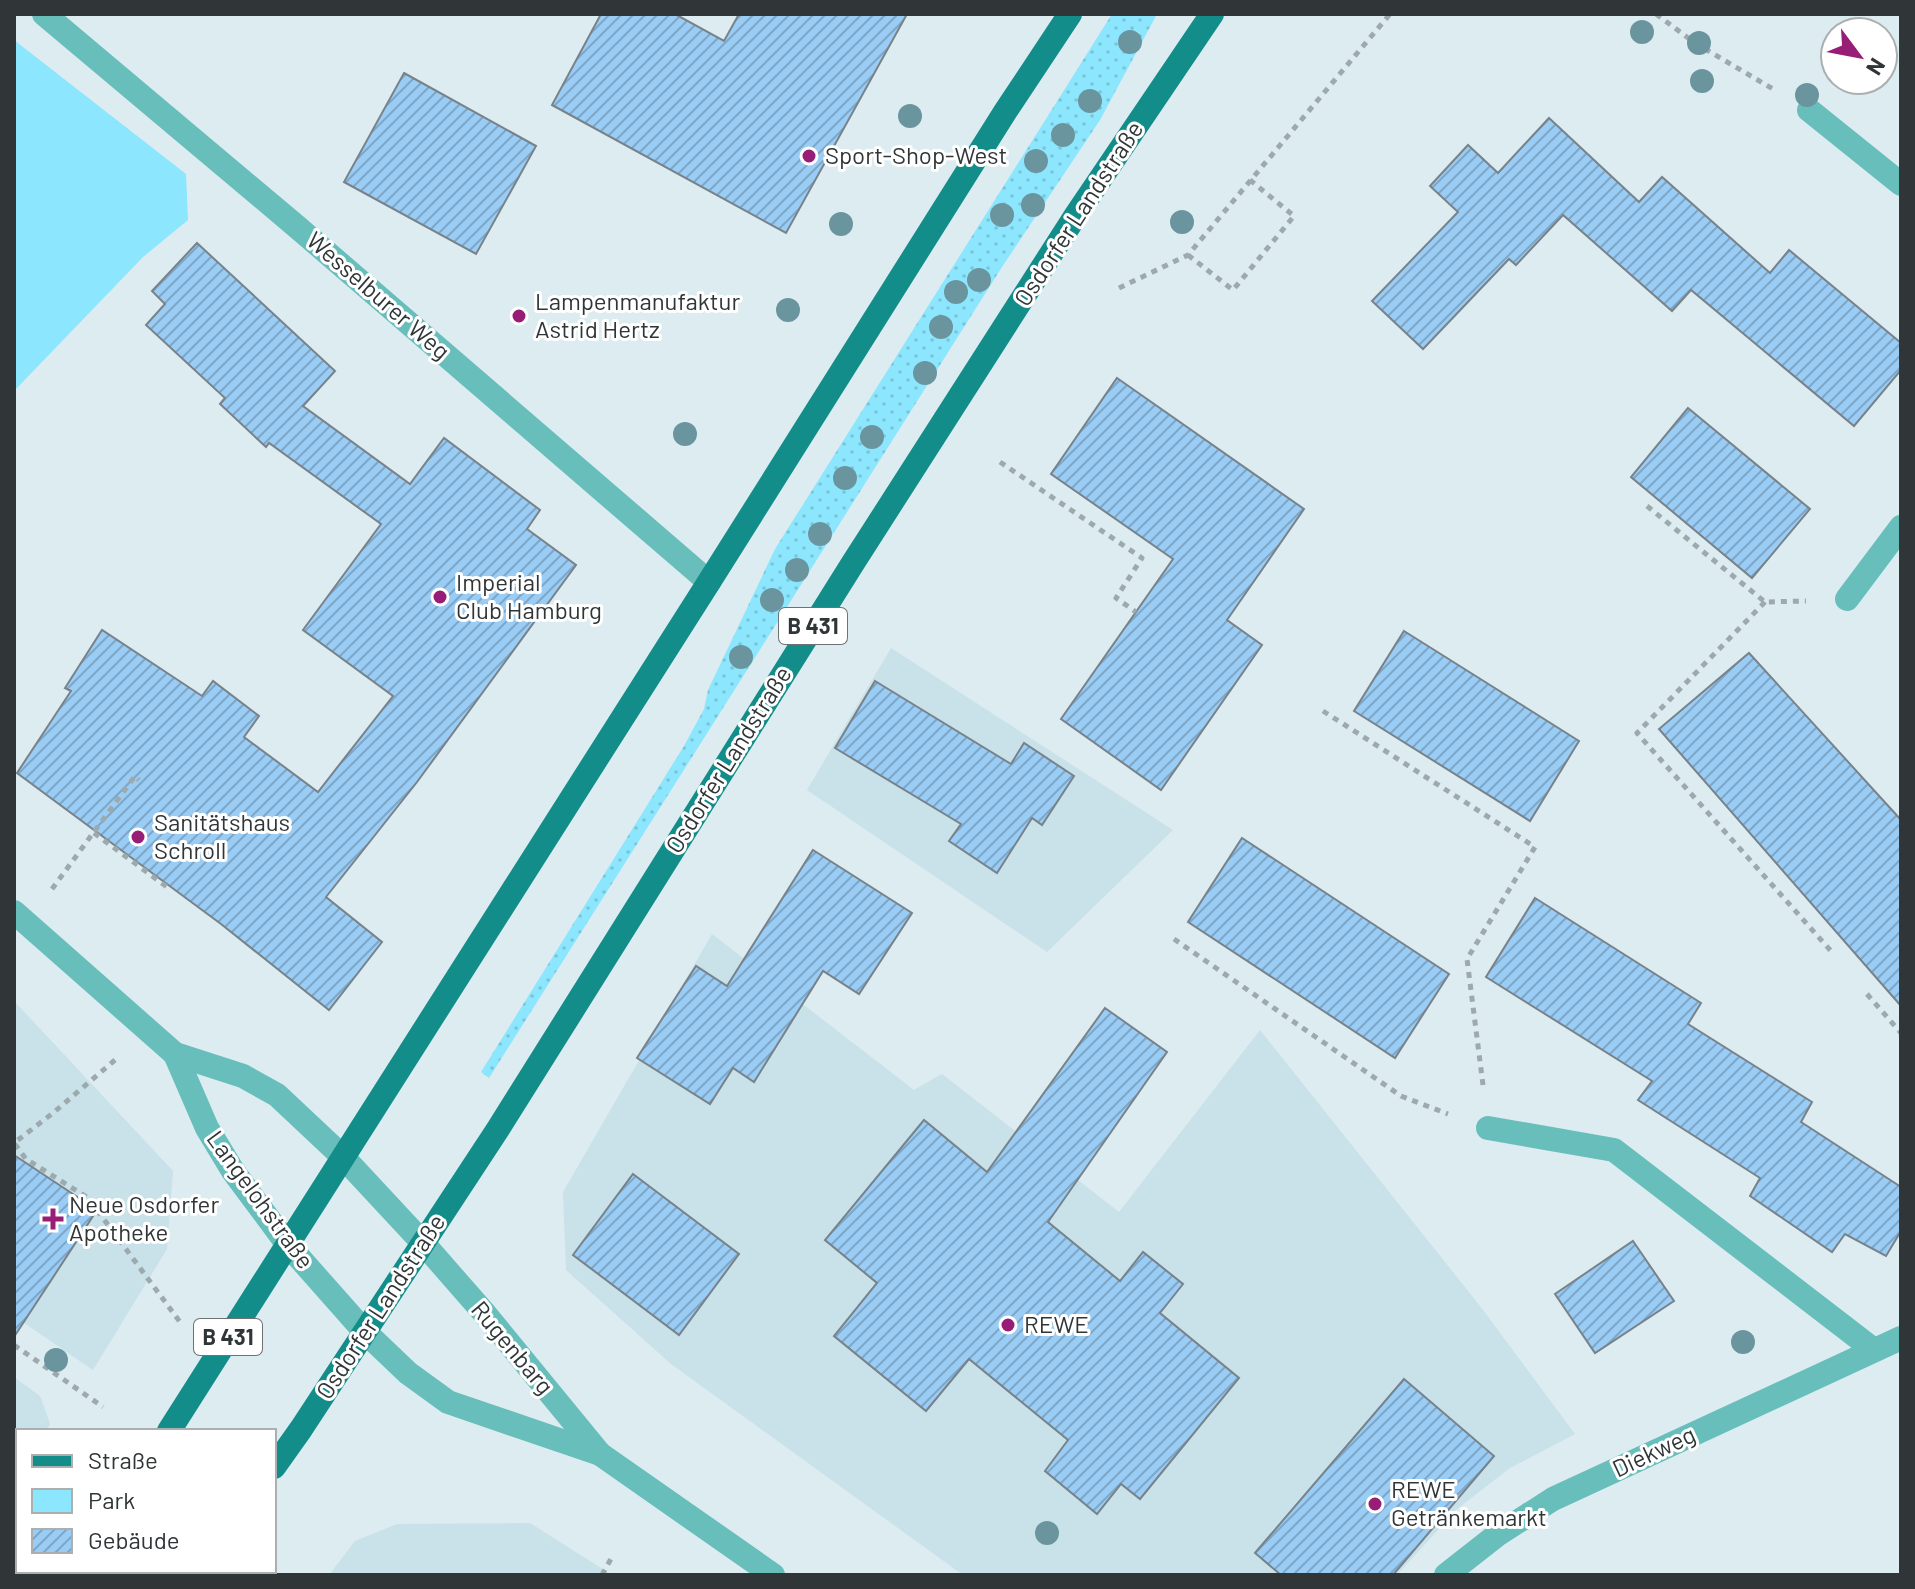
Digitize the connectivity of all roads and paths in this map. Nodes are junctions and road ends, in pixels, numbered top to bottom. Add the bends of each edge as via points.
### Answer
1 (44, 14) edge
2 (1070, 14) edge
3 (1212, 14) edge
4 (1390, 14) edge
5 (1656, 14) edge
6 (1809, 110) joint
7 (1250, 180) junction
8 (1901, 184) edge
9 (1188, 255) junction
10 (1119, 288) dead end
11 (1000, 462) dead end
12 (1647, 506) dead end
13 (1901, 527) edge
14 (709, 582) junction
15 (1847, 599) joint
16 (1765, 602) junction
17 (1136, 612) dead end
18 (1323, 711) dead end
19 (139, 780) dead end
20 (94, 833) junction
21 (169, 885) dead end
22 (20, 917) edge
23 (1174, 939) dead end
24 (1831, 951) dead end
25 (1867, 994) dead end
26 (149, 1031) junction
27 (1901, 1033) edge
28 (175, 1054) junction
29 (1488, 1128) junction
30 (343, 1157) junction
31 (423, 1243) junction
32 (288, 1245) junction
33 (180, 1322) dead end
34 (365, 1332) junction
35 (1901, 1338) edge
36 (14, 1345) edge
37 (1874, 1350) junction
38 (103, 1407) dead end
39 (170, 1429) edge
40 (600, 1454) junction
41 (276, 1464) edge
42 (612, 1557) dead end
43 (602, 1575) edge
44 (773, 1575) edge
45 (1446, 1575) edge

1 - 14 street, Wesselburer Weg
2 - 14 main road, B 431
3 - 31 main road, Osdorfer Landstraße / B 431 via 943,422
4 - 7 path
5 - 6 path
6 - 8 street
7 - 9 path
7 - 9 path via 1294,216 1233,290
9 - 10 path
11 - 17 path via 1142,558 1116,598
12 - 16 path
13 - 15 street
14 - 30 main road, B 431
15 - 16 path
16 - 24 path via 1637,733
18 - 29 path via 1535,847 1467,959
19 - 20 path via 135,776
20 - 21 path
20 - 22 path
22 - 26 street, Langelohstraße
23 - 29 path via 1401,1096
25 - 27 path
26 - 28 street, Langelohstraße
26 - 33 path via 14,1143 26,1159 93,1201
28 - 30 street, Langelohstraße via 243,1076 277,1095
28 - 32 street, Langelohstraße via 207,1128
29 - 37 street via 1614,1150
30 - 31 street, Langelohstraße
30 - 32 main road, B 431
31 - 34 main road, Osdorfer Landstraße / B 431
31 - 40 street, Rugenbarg
32 - 34 street, Langelohstraße
32 - 39 main road, B 431
34 - 40 street, Rugenbarg via 448,1402
34 - 41 main road, Osdorfer Landstraße / B 431
35 - 37 street, Diekweg
36 - 38 path
37 - 45 street, Diekweg via 1553,1499
40 - 44 street, Rugenbarg
42 - 43 path

